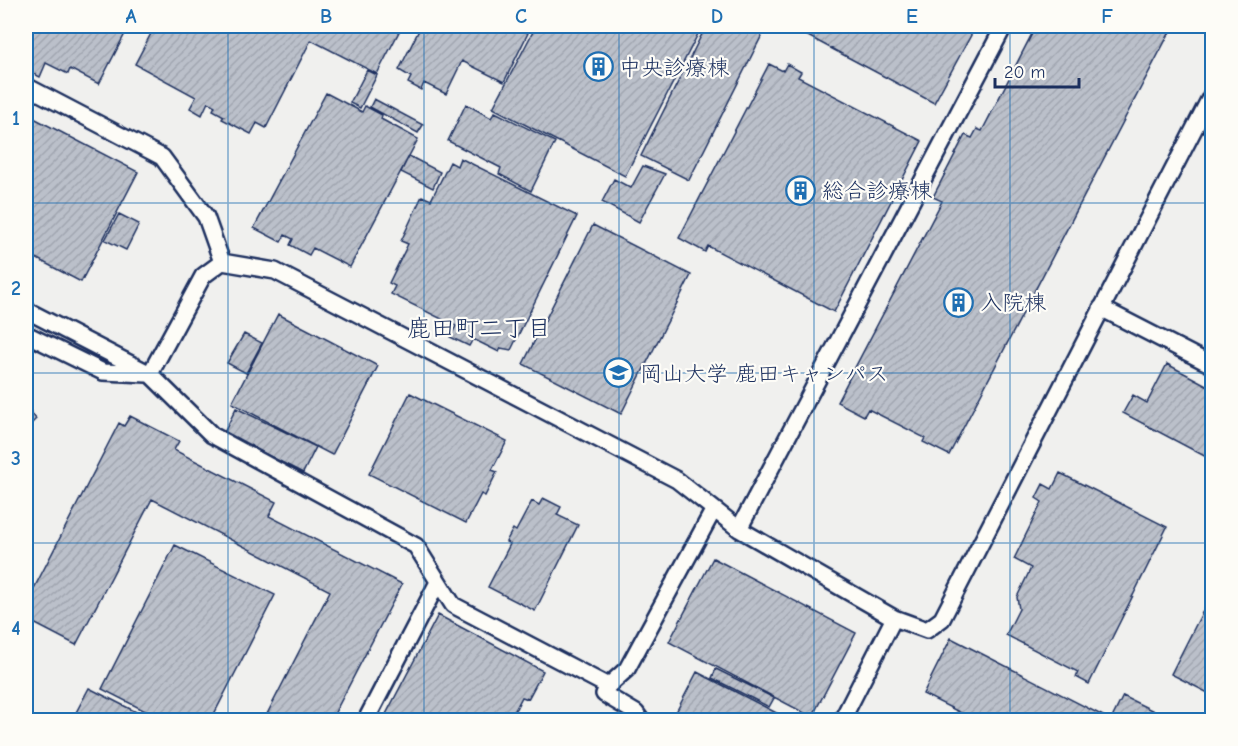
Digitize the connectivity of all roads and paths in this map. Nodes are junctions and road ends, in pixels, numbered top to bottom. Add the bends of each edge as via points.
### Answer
1 (1004, 26) edge
2 (26, 86) edge
3 (1212, 94) edge
4 (222, 262) junction
5 (1101, 308) junction
6 (26, 310) edge
7 (26, 333) edge
8 (1212, 365) edge
9 (150, 374) junction
10 (714, 509) junction
11 (739, 530) junction
12 (437, 584) junction
13 (894, 618) junction
14 (608, 686) junction
15 (366, 720) edge
16 (641, 720) edge
17 (842, 720) edge

1 - 11 lane
2 - 4 lane via 162,157 206,217
3 - 5 lane
4 - 9 lane via 203,276
4 - 10 lane via 285,276 677,480
5 - 8 lane
5 - 13 lane via 942,618 927,630
6 - 9 lane
7 - 9 lane via 103,372
9 - 12 lane via 212,435 416,546
10 - 11 lane
10 - 14 lane via 627,669
11 - 13 lane
12 - 14 lane via 453,605
12 - 15 lane
13 - 17 lane
14 - 16 lane via 604,694

